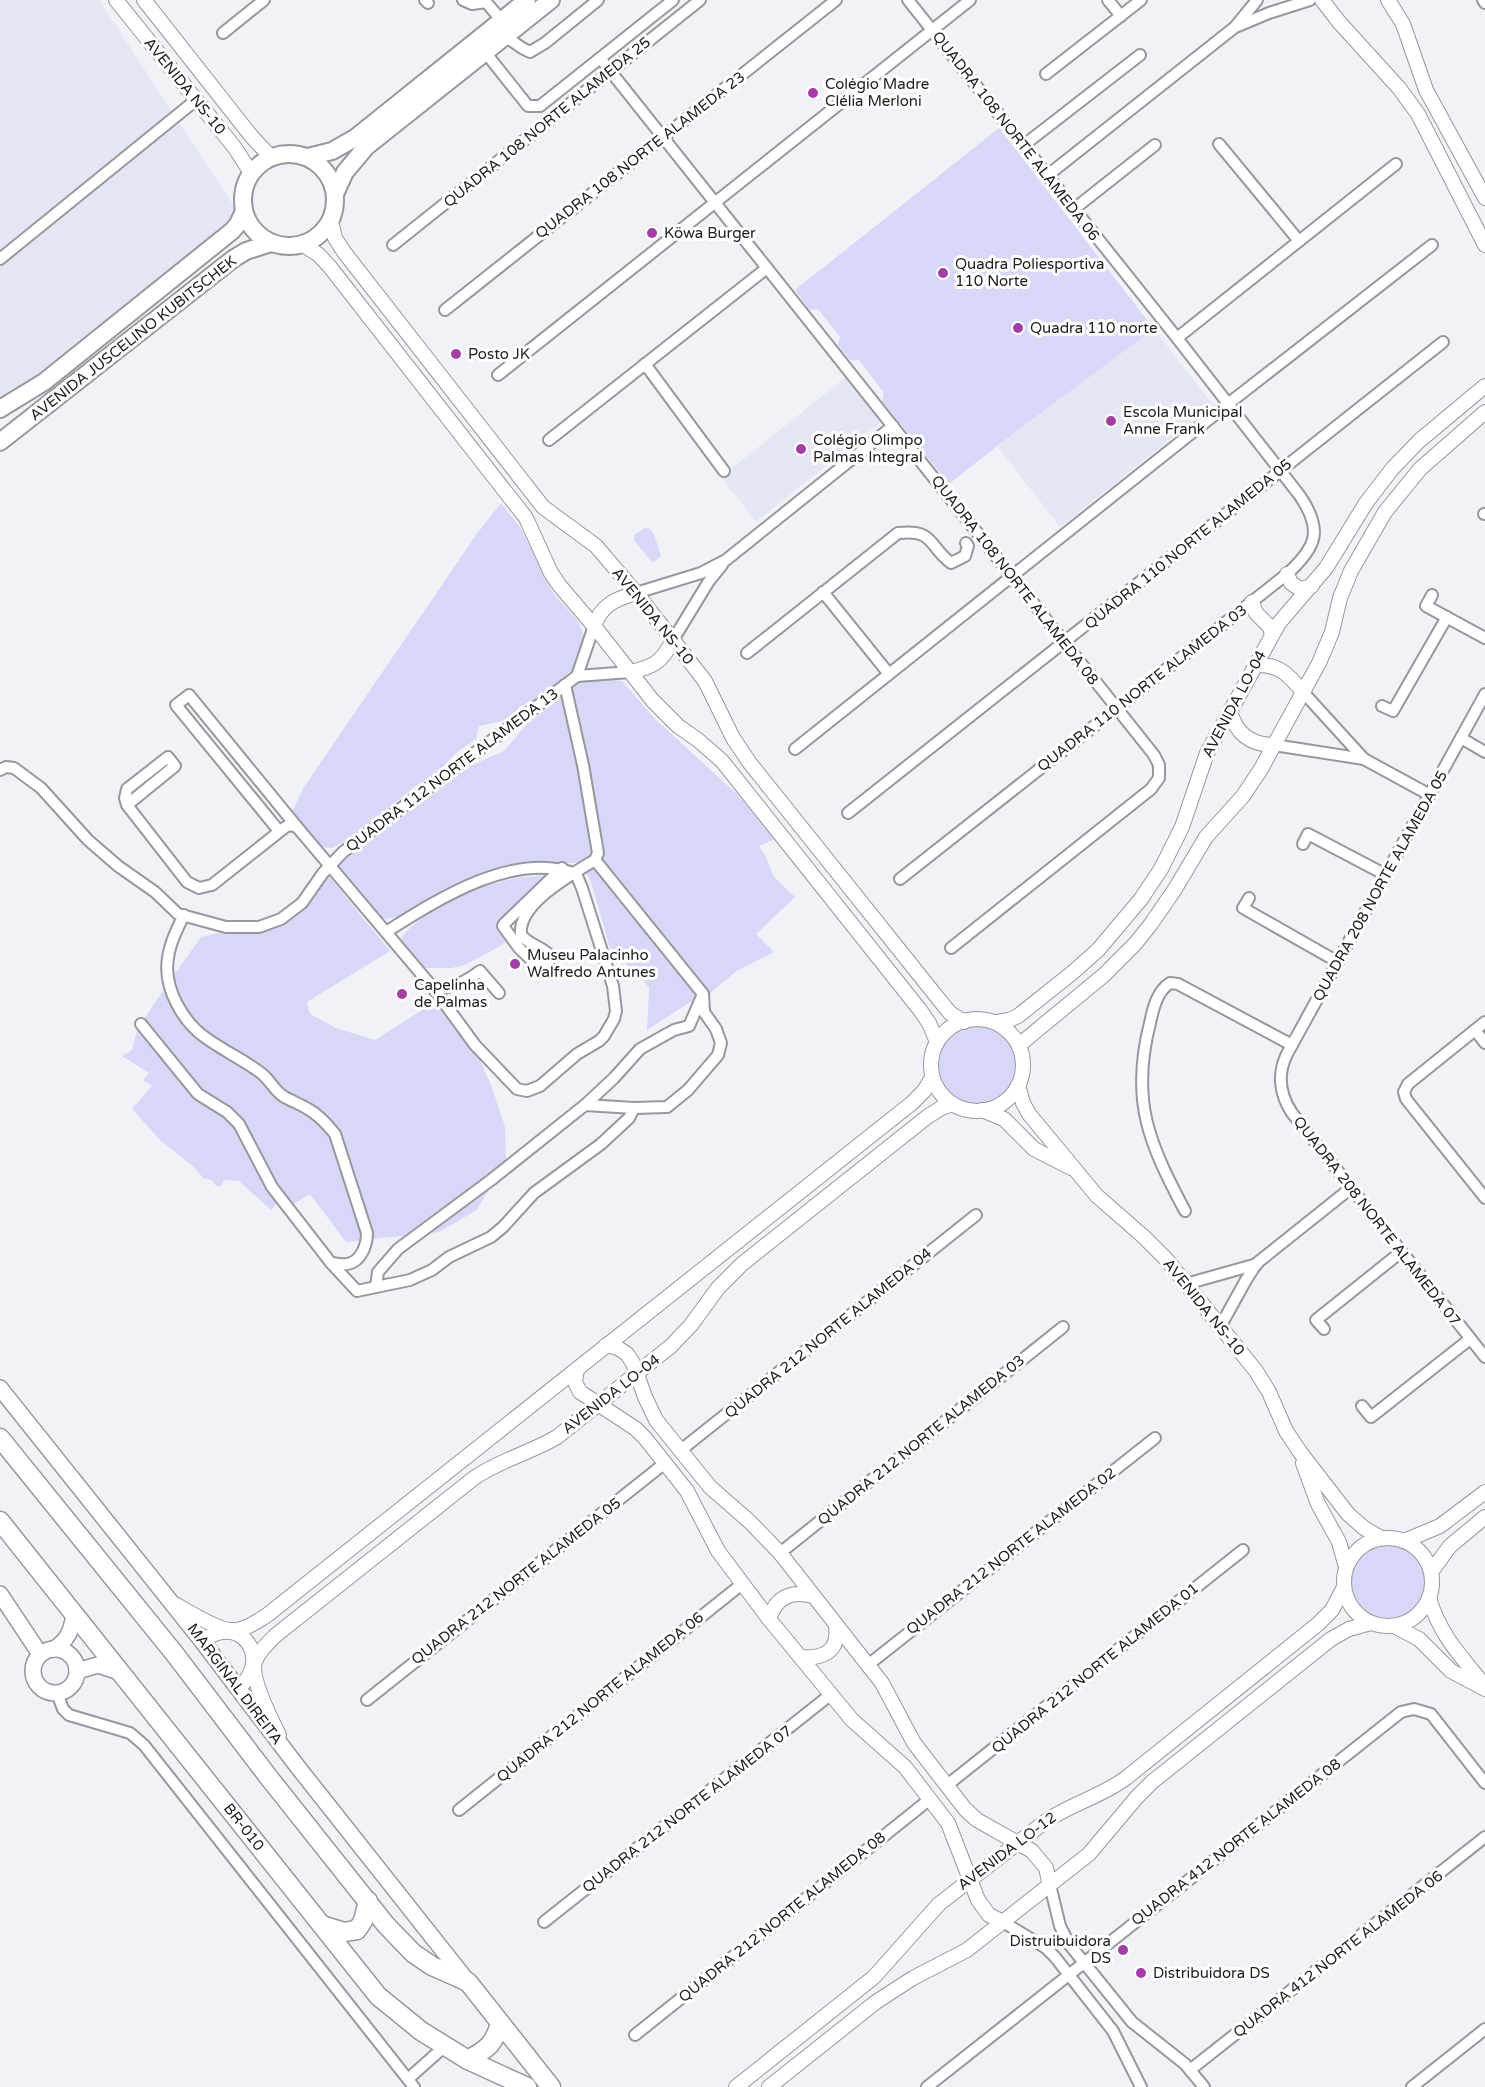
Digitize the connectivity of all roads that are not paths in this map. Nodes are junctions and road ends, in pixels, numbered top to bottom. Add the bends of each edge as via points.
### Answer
1 (116, 0) edge
2 (144, 0) edge
3 (264, 0) edge
4 (464, 0) edge
5 (527, 0) edge
6 (551, 0) edge
7 (598, 0) edge
8 (673, 0) edge
9 (700, 0) edge
10 (836, 0) edge
11 (908, 0) edge
12 (970, 0) edge
13 (1108, 0) edge
14 (1141, 0) edge
15 (1257, 0) edge
16 (1310, 0) edge
17 (1322, 0) edge
18 (1388, 0) edge
19 (491, 3) edge
20 (1121, 16) junction
21 (1235, 27) junction
22 (504, 28) junction
23 (932, 30) junction
24 (223, 33) dead end
25 (485, 52) junction
26 (1140, 55) dead end
27 (600, 58) junction
28 (611, 71) junction
29 (1046, 74) dead end
30 (196, 100) junction
31 (663, 137) junction
32 (1220, 144) dead end
33 (1024, 145) junction
34 (1155, 145) dead end
35 (271, 157) junction
36 (308, 157) junction
37 (1396, 164) dead end
38 (251, 173) junction
39 (1048, 175) junction
40 (335, 194) junction
41 (1485, 198) edge
42 (716, 203) junction
43 (1074, 209) junction
44 (244, 211) junction
45 (331, 221) junction
46 (1299, 241) junction
47 (271, 243) junction
48 (302, 244) junction
49 (393, 245) dead end
50 (1432, 245) dead end
51 (1485, 245) edge
52 (0, 259) edge
53 (768, 268) junction
54 (445, 310) dead end
55 (1177, 338) junction
56 (1443, 342) dead end
57 (645, 364) junction
58 (498, 375) dead end
59 (1485, 386) edge
60 (1228, 404) junction
61 (0, 409) edge
62 (1485, 412) edge
63 (893, 426) junction
64 (549, 440) dead end
65 (0, 442) edge
66 (1280, 470) junction
67 (724, 471) dead end
68 (966, 543) dead end
69 (726, 560) junction
70 (1013, 576) junction
71 (1285, 579) junction
72 (1312, 586) junction
73 (823, 592) junction
74 (636, 593) junction
75 (1432, 595) dead end
76 (1250, 608) junction
77 (1447, 617) junction
78 (594, 626) junction
79 (1272, 635) junction
80 (1485, 638) edge
81 (673, 640) junction
82 (1065, 642) junction
83 (747, 652) dead end
84 (1255, 665) junction
85 (630, 672) junction
86 (889, 674) junction
87 (577, 676) junction
88 (565, 685) junction
89 (1303, 692) junction
90 (1485, 694) edge
91 (1382, 706) dead end
92 (1116, 707) junction
93 (1230, 710) junction
94 (1461, 738) junction
95 (1274, 745) junction
96 (795, 749) dead end
97 (1485, 752) edge
98 (1364, 759) junction
99 (0, 770) edge
100 (1430, 795) junction
101 (127, 805) junction
102 (848, 813) dead end
103 (297, 827) junction
104 (279, 831) junction
105 (1303, 844) dead end
106 (595, 860) junction
107 (331, 867) junction
108 (562, 868) junction
109 (576, 874) junction
110 (1386, 875) junction
111 (900, 879) dead end
112 (1249, 898) dead end
113 (184, 915) junction
114 (386, 932) junction
115 (951, 948) dead end
116 (1338, 962) junction
117 (434, 989) junction
118 (499, 993) dead end
119 (703, 994) junction
120 (964, 1022) junction
121 (997, 1022) junction
122 (1485, 1023) edge
123 (141, 1024) dead end
124 (1475, 1030) junction
125 (937, 1042) junction
126 (1485, 1043) edge
127 (1019, 1045) junction
128 (1292, 1045) junction
129 (932, 1078) junction
130 (1281, 1079) joint
131 (1018, 1085) junction
132 (953, 1104) junction
133 (585, 1105) junction
134 (634, 1108) junction
135 (982, 1110) junction
136 (1083, 1180) junction
137 (1351, 1188) junction
138 (1485, 1198) edge
139 (1185, 1211) dead end
140 (976, 1215) dead end
141 (1401, 1252) junction
142 (331, 1263) junction
143 (1257, 1263) junction
144 (1185, 1284) junction
145 (376, 1287) junction
146 (1063, 1327) dead end
147 (1220, 1327) junction
148 (1324, 1329) dead end
149 (1470, 1339) junction
150 (606, 1346) junction
151 (1485, 1357) edge
152 (577, 1369) junction
153 (636, 1374) junction
154 (0, 1388) edge
155 (597, 1405) junction
156 (1362, 1406) dead end
157 (0, 1438) edge
158 (1155, 1438) dead end
159 (681, 1450) junction
160 (1300, 1452) junction
161 (665, 1463) junction
162 (1485, 1492) edge
163 (1485, 1517) edge
164 (0, 1521) edge
165 (1381, 1539) junction
166 (1404, 1541) junction
167 (1243, 1550) dead end
168 (780, 1553) junction
169 (1346, 1567) junction
170 (1431, 1572) junction
171 (742, 1584) junction
172 (1344, 1587) junction
173 (0, 1594) edge
174 (813, 1596) junction
175 (1429, 1598) junction
176 (170, 1601) junction
177 (74, 1616) junction
178 (769, 1619) junction
179 (1371, 1623) junction
180 (836, 1626) junction
181 (1394, 1626) junction
182 (230, 1630) junction
183 (202, 1641) junction
184 (47, 1651) junction
185 (800, 1657) junction
186 (254, 1664) junction
187 (868, 1665) junction
188 (77, 1671) junction
189 (122, 1673) junction
190 (238, 1688) junction
191 (1485, 1688) edge
192 (57, 1693) junction
193 (830, 1695) junction
194 (367, 1700) dead end
195 (297, 1766) junction
196 (1485, 1783) edge
197 (946, 1786) junction
198 (930, 1799) junction
199 (459, 1810) dead end
200 (1485, 1837) edge
201 (1017, 1843) junction
202 (971, 1878) junction
203 (1050, 1885) junction
204 (368, 1902) junction
205 (544, 1922) dead end
206 (1003, 1922) junction
207 (322, 1925) junction
208 (1084, 1963) junction
209 (1069, 1974) junction
210 (468, 1982) junction
211 (500, 2023) junction
212 (1485, 2029) edge
213 (635, 2035) dead end
214 (445, 2046) junction
215 (468, 2060) junction
216 (1190, 2070) junction
217 (411, 2083) edge
218 (527, 2087) edge
219 (551, 2087) edge
220 (736, 2087) edge
221 (769, 2087) edge
222 (927, 2087) edge
223 (1141, 2087) edge
224 (1203, 2087) edge
225 (1412, 2087) edge

1 - 30 street, AVENIDA NS-10
2 - 35 street, AVENIDA NS-10
3 - 24 street
4 - 19 street via 472,4
5 - 22 main road
6 - 22 main road
7 - 22 street via 530,52
8 - 27 street
9 - 28 street, QUADRA 108 NORTE ALAMEDA 25
10 - 31 street, QUADRA 108 NORTE ALAMEDA 23
11 - 23 street, QUADRA 108 NORTE ALAMEDA 06
12 - 23 street
13 - 20 street
14 - 20 street
15 - 21 street
16 - 21 street
17 - 51 street via 1418,114
18 - 41 street via 1403,24 1426,90
19 - 22 street
20 - 29 street
21 - 39 street
22 - 25 main road
22 - 36 main road via 354,138 332,151
23 - 33 street, QUADRA 108 NORTE ALAMEDA 06
23 - 42 street
25 - 27 street via 528,106 535,108
25 - 40 main road via 366,147 345,172
26 - 33 street
27 - 28 street, QUADRA 108 NORTE ALAMEDA 08
28 - 31 street, QUADRA 108 NORTE ALAMEDA 08
28 - 49 street, QUADRA 108 NORTE ALAMEDA 25
30 - 38 street, AVENIDA NS-10 via 236,148
30 - 52 street
31 - 42 street, QUADRA 108 NORTE ALAMEDA 08
31 - 54 street, QUADRA 108 NORTE ALAMEDA 23
32 - 46 street
33 - 39 street, QUADRA 108 NORTE ALAMEDA 06
34 - 43 street
35 - 36 main road via 290,153
35 - 38 main road
36 - 40 main road via 326,172
37 - 46 street
38 - 44 main road via 243,191
39 - 43 street, QUADRA 108 NORTE ALAMEDA 06
40 - 45 main road
42 - 53 street, QUADRA 108 NORTE ALAMEDA 08
42 - 58 street
43 - 55 street, QUADRA 108 NORTE ALAMEDA 06
44 - 47 main road via 254,230
44 - 61 main road, AVENIDA JUSCELINO KUBITSCHEK via 232,231 44,382
45 - 48 main road via 322,232
45 - 74 street, AVENIDA NS-10 via 344,252 543,507 596,546
46 - 55 street
47 - 48 main road
47 - 65 main road, AVENIDA JUSCELINO KUBITSCHEK via 232,259
48 - 78 street via 330,267 526,518 551,573
50 - 60 street
53 - 57 street
53 - 63 street, QUADRA 108 NORTE ALAMEDA 08
55 - 60 street, QUADRA 108 NORTE ALAMEDA 06
56 - 66 street, QUADRA 110 NORTE ALAMEDA 05
57 - 64 street
57 - 67 street
59 - 72 street, AVENIDA LO-04 via 1392,469
60 - 66 street, QUADRA 108 NORTE ALAMEDA 06
60 - 70 street
62 - 89 street via 1420,469 1377,525 1351,571 1325,651
63 - 69 street
63 - 70 street, QUADRA 108 NORTE ALAMEDA 08
66 - 71 street, QUADRA 110 NORTE ALAMEDA 03 via 1308,508 1314,527 1310,549
66 - 82 street, QUADRA 110 NORTE ALAMEDA 05
68 - 73 street via 965,556 951,563 921,533 898,533
69 - 74 street via 701,573
69 - 81 street
70 - 82 street, QUADRA 108 NORTE ALAMEDA 08
70 - 86 street
71 - 72 street via 1300,589
71 - 76 street, QUADRA 110 NORTE ALAMEDA 03
72 - 79 street, AVENIDA LO-04 via 1284,615
73 - 83 street
73 - 86 street
74 - 78 street via 608,604
74 - 81 street, AVENIDA NS-10
75 - 77 street via 1426,606
76 - 79 street via 1270,627
76 - 92 street, QUADRA 110 NORTE ALAMEDA 03
77 - 80 street
77 - 91 street via 1393,711
78 - 85 street
78 - 87 street
79 - 84 street, AVENIDA LO-04
81 - 85 street via 658,663
81 - 120 street, AVENIDA NS-10 via 705,681 749,762 940,1002
82 - 92 street, QUADRA 108 NORTE ALAMEDA 08
82 - 102 street, QUADRA 110 NORTE ALAMEDA 05
84 - 89 street via 1276,667
84 - 93 street, AVENIDA LO-04
85 - 87 street
85 - 125 street via 665,714 722,761 920,1010
86 - 96 street
87 - 88 street, QUADRA 112 NORTE ALAMEDA 13
88 - 106 street via 594,823
88 - 107 street, QUADRA 112 NORTE ALAMEDA 13 via 343,852
89 - 95 street
89 - 98 street
90 - 94 street, QUADRA 208 NORTE ALAMEDA 05
92 - 111 street, QUADRA 110 NORTE ALAMEDA 03
92 - 115 street, QUADRA 108 NORTE ALAMEDA 08 via 1154,755 1160,778 1156,784
93 - 95 street via 1242,735 1255,743
93 - 121 street, AVENIDA LO-04 via 1203,761 1182,827 1141,898 1110,937 1072,973 1018,1016
94 - 97 street
94 - 100 street, QUADRA 208 NORTE ALAMEDA 05
95 - 98 street
95 - 127 street via 1251,784 1206,837 1135,944 1086,991
98 - 100 street
99 - 113 street via 14,768 40,788 88,840
100 - 110 street, QUADRA 208 NORTE ALAMEDA 05
101 - 101 street via 127,789 168,757 175,766
101 - 104 street via 187,882 199,888 212,885
103 - 104 street via 289,825
103 - 104 street via 189,694 176,705
103 - 107 street
105 - 110 street via 1308,834
106 - 109 street
106 - 119 street
107 - 113 street, QUADRA 112 NORTE ALAMEDA 13 via 302,903 280,920 259,927 226,927
107 - 114 street
108 - 109 street
108 - 109 street via 503,926 539,967 548,963 550,956 526,942 521,925 544,894
108 - 114 street via 491,877 439,900
109 - 117 street via 616,999 614,1019 599,1041 577,1054 540,1086 526,1091 516,1089 475,1045
110 - 116 street, QUADRA 208 NORTE ALAMEDA 05
112 - 116 street via 1243,908
113 - 142 street via 168,960 169,982 182,1012 194,1029 263,1075 284,1097 310,1110 335,1134 367,1241 356,1260
114 - 117 street
116 - 128 street, QUADRA 208 NORTE ALAMEDA 05
117 - 118 street via 458,986 480,971
119 - 133 street via 689,1026 640,1049
119 - 134 street via 704,1012 721,1043 718,1055 688,1090 667,1107
120 - 121 street
120 - 125 street
121 - 127 street
122 - 124 street
123 - 142 street via 198,1094 239,1124 272,1187
124 - 126 street
124 - 138 street via 1408,1084 1404,1092
125 - 129 street
127 - 131 street, AVENIDA NS-10 via 1023,1067
128 - 130 street, QUADRA 208 NORTE ALAMEDA 05
128 - 139 street via 1178,984 1170,983 1162,990 1145,1042 1141,1091 1154,1149
129 - 132 street
129 - 150 street via 912,1103
130 - 137 street, QUADRA 208 NORTE ALAMEDA 07 via 1289,1110
131 - 135 street via 1003,1101
131 - 136 street, AVENIDA NS-10 via 1029,1114
132 - 135 street, AVENIDA NS-10
132 - 153 street, AVENIDA LO-04 via 927,1117 736,1269 675,1342
133 - 134 street
133 - 145 street via 398,1249 378,1272
134 - 145 street via 608,1137 534,1193 491,1237 416,1277
135 - 136 street, AVENIDA NS-10 via 1004,1119 1032,1147 1067,1166
136 - 144 street, AVENIDA NS-10 via 1154,1246
137 - 141 street, QUADRA 208 NORTE ALAMEDA 07
137 - 143 street
140 - 159 street, QUADRA 212 NORTE ALAMEDA 04
141 - 148 street via 1316,1320
141 - 149 street, QUADRA 208 NORTE ALAMEDA 07
142 - 145 street via 357,1291
143 - 144 street
143 - 147 street
144 - 147 street, AVENIDA NS-10
146 - 168 street, QUADRA 212 NORTE ALAMEDA 03
147 - 160 street, AVENIDA NS-10 via 1262,1379
149 - 151 street, QUADRA 208 NORTE ALAMEDA 07
149 - 156 street via 1371,1417
150 - 152 street
150 - 153 street via 627,1354
152 - 155 street via 575,1382 579,1392
152 - 182 street via 266,1616
153 - 155 street, AVENIDA LO-04
153 - 159 street via 656,1420
154 - 176 main road, MARGINAL DIREITA
155 - 161 street via 640,1432
155 - 186 street, AVENIDA LO-04 via 551,1440 493,1465 465,1484 279,1632
157 - 204 highway
158 - 187 street, QUADRA 212 NORTE ALAMEDA 02
159 - 168 street via 710,1487
160 - 165 street, AVENIDA NS-10 via 1352,1519
160 - 169 street, AVENIDA NS-10
161 - 171 street via 690,1496 718,1551
161 - 194 street, QUADRA 212 NORTE ALAMEDA 05
162 - 166 street via 1440,1526
163 - 170 street via 1453,1543
164 - 177 highway, BR-010
165 - 166 street, AVENIDA NS-10
165 - 169 street via 1358,1550
166 - 170 street via 1422,1554
167 - 197 street, QUADRA 212 NORTE ALAMEDA 01
168 - 174 street
169 - 172 street, AVENIDA NS-10
170 - 175 street
171 - 178 street
171 - 199 street, QUADRA 212 NORTE ALAMEDA 06
172 - 179 street via 1353,1609
172 - 201 street, AVENIDA LO-12 via 1332,1611 1318,1624 1126,1778 1056,1814
173 - 184 main road
174 - 178 street via 791,1594 779,1602
174 - 180 street
175 - 181 street via 1414,1617
175 - 191 street via 1441,1631
176 - 182 street
176 - 183 main road, MARGINAL DIREITA
177 - 184 main road via 65,1641
177 - 189 highway, BR-010
178 - 185 street
179 - 181 street
179 - 203 street via 1331,1639 1160,1776 1093,1850
180 - 185 street via 836,1640 830,1651 812,1658
180 - 187 street
181 - 191 street via 1419,1640 1449,1669
182 - 183 street
182 - 186 street via 247,1643
183 - 190 main road, MARGINAL DIREITA
184 - 188 main road via 61,1650 72,1657
184 - 192 main road via 33,1666 33,1678 41,1689
185 - 193 street
186 - 190 street, AVENIDA LO-04 via 249,1678
186 - 195 street via 266,1710
187 - 197 street via 890,1696 914,1743
188 - 189 main road via 98,1665
188 - 192 main road via 73,1684
189 - 207 highway, BR-010
190 - 195 main road, MARGINAL DIREITA
192 - 217 street via 69,1715 130,1733 144,1745
193 - 198 street via 904,1767
193 - 205 street, QUADRA 212 NORTE ALAMEDA 07
195 - 210 main road, MARGINAL DIREITA
196 - 208 street, QUADRA 412 NORTE ALAMEDA 08 via 1431,1714 1405,1710
197 - 201 street via 977,1820
198 - 202 street via 951,1829
198 - 213 street, QUADRA 212 NORTE ALAMEDA 08
200 - 216 street, QUADRA 412 NORTE ALAMEDA 06
201 - 202 street, AVENIDA LO-12
201 - 203 street via 1038,1856
202 - 206 street via 984,1909
202 - 220 street, AVENIDA LO-12 via 927,1914 874,1977
203 - 206 street
203 - 208 street via 1064,1937
204 - 207 highway via 357,1930 344,1932
204 - 210 highway via 413,1953
206 - 209 street via 1049,1950
206 - 221 street via 967,1950 876,2002
207 - 214 highway, BR-010 via 378,1996
208 - 209 street, QUADRA 412 NORTE ALAMEDA 08
208 - 216 street via 1132,2022
209 - 222 street, QUADRA 412 NORTE ALAMEDA 08
209 - 223 street via 1113,2031
210 - 211 highway
211 - 215 highway via 487,2049
211 - 219 highway
212 - 225 street
214 - 215 highway, BR-010
214 - 217 street
215 - 218 highway, BR-010
216 - 224 street

